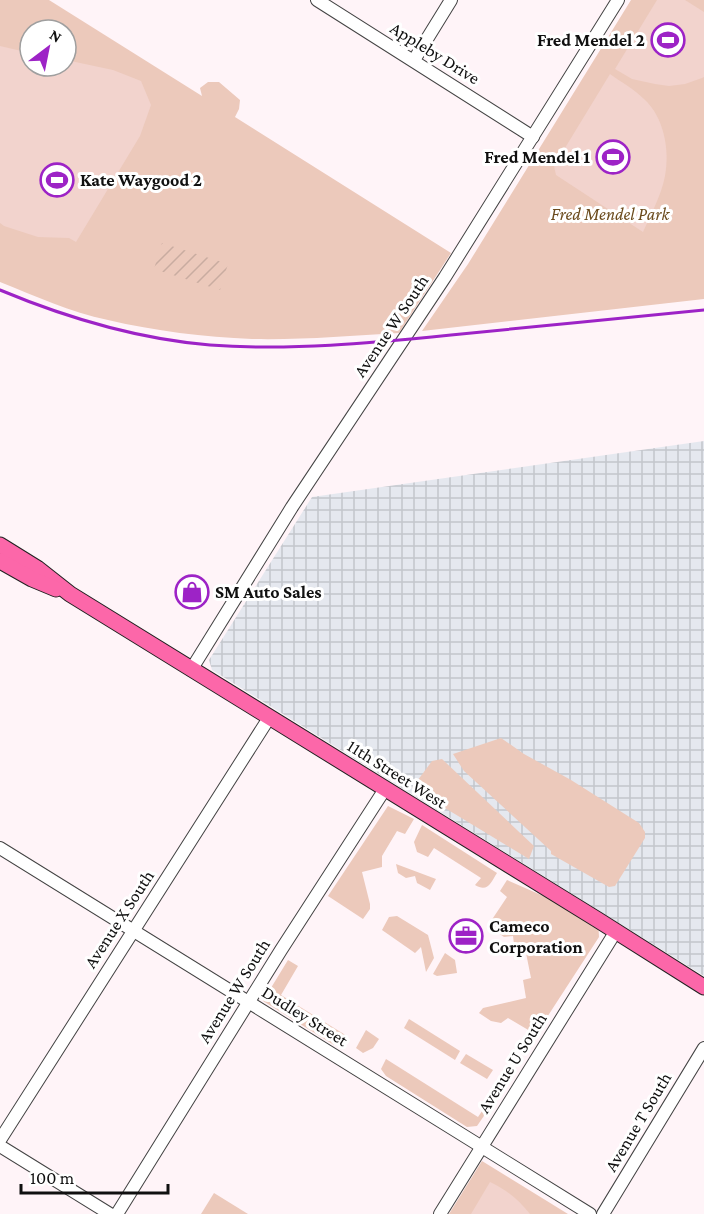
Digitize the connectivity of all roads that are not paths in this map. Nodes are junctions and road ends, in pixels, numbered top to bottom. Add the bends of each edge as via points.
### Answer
1 (318, 0) edge
2 (451, 0) edge
3 (618, 0) edge
4 (414, 60) junction
5 (533, 136) junction
6 (0, 545) edge
7 (0, 561) edge
8 (70, 594) junction
9 (191, 670) junction
10 (269, 718) junction
11 (385, 789) junction
12 (0, 848) edge
13 (133, 931) junction
14 (616, 931) junction
15 (704, 987) edge
16 (249, 1002) junction
17 (704, 1048) edge
18 (0, 1140) edge
19 (0, 1146) edge
20 (481, 1146) junction
21 (110, 1214) edge
22 (117, 1214) edge
23 (440, 1214) edge
24 (590, 1214) edge
25 (603, 1214) edge

1 - 4 street, Appleby Drive
2 - 4 street
3 - 5 street, Avenue W South
4 - 5 street, Appleby Drive
5 - 9 street, Avenue W South
6 - 8 main road, 11th Street West
7 - 8 main road, 11th Street West
8 - 9 main road, 11th Street West
9 - 10 main road, 11th Street West
10 - 11 main road, 11th Street West
10 - 13 street, Avenue X South
11 - 14 main road, 11th Street West
11 - 16 street, Avenue W South
12 - 13 street, Dudley Street
13 - 16 street, Dudley Street
13 - 18 street, Avenue X South
14 - 15 main road, 11th Street West
14 - 20 street, Avenue U South
16 - 20 street, Dudley Street
16 - 22 street, Avenue W South
17 - 25 street, Avenue T South
19 - 21 street
20 - 23 street, Avenue U South
20 - 24 street, Dudley Street

